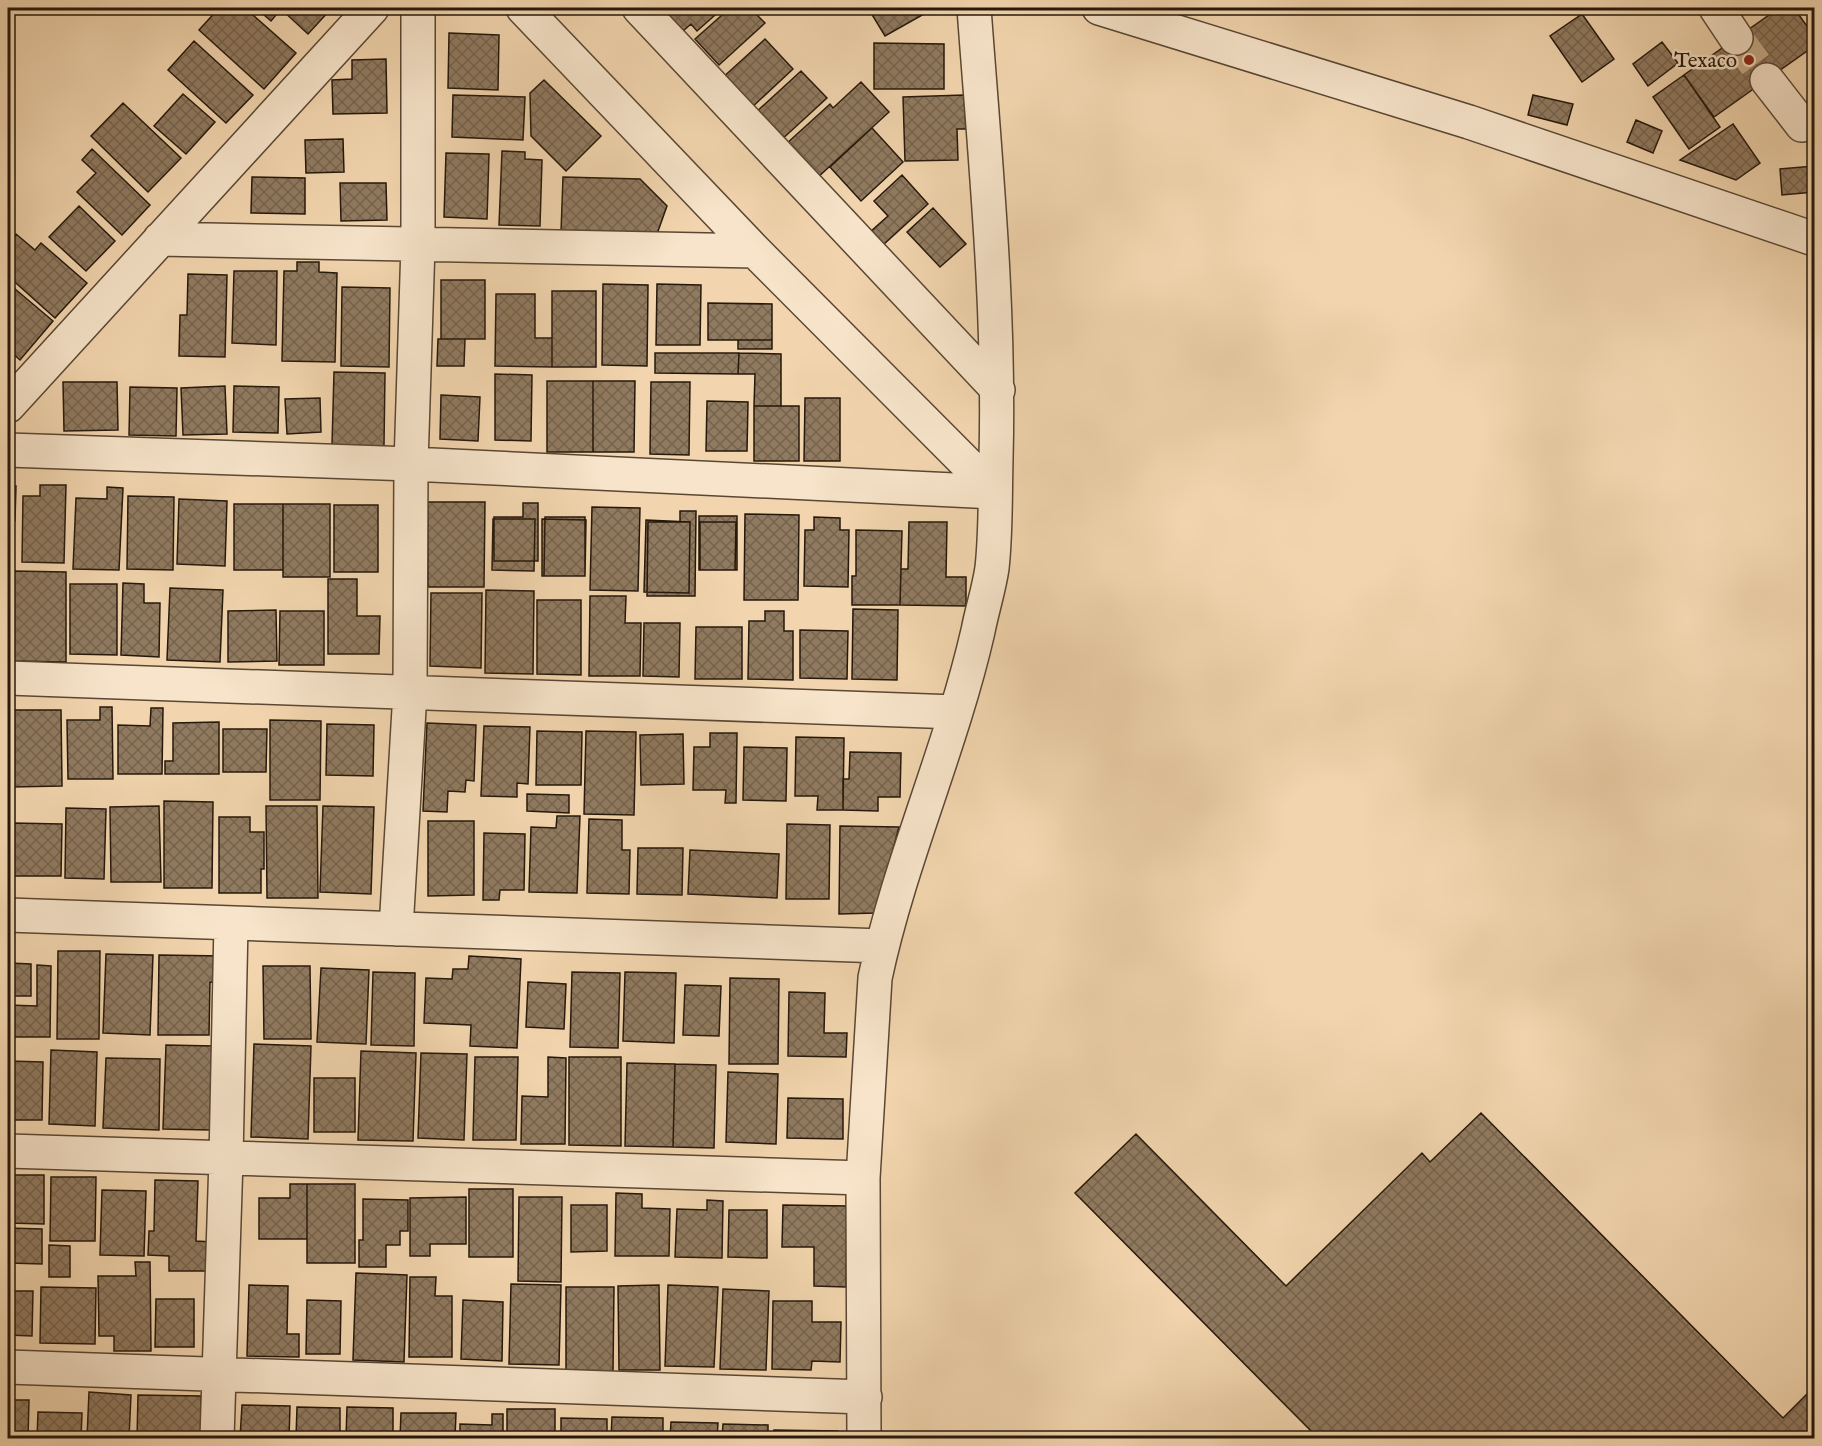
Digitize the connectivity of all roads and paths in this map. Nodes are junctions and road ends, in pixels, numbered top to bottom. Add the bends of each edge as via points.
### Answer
1 (372, 8) edge
2 (418, 8) edge
3 (523, 8) edge
4 (639, 8) edge
5 (974, 8) edge
6 (1100, 8) edge
7 (1716, 8) edge
8 (1736, 38) tunnel mouth
9 (1767, 80) tunnel mouth
10 (1815, 123) edge
11 (160, 239) junction
12 (1815, 239) edge
13 (418, 245) junction
14 (755, 251) junction
15 (998, 390) junction
16 (8, 406) edge
17 (8, 450) edge
18 (411, 464) junction
19 (995, 492) junction
20 (8, 678) edge
21 (410, 692) junction
22 (956, 712) junction
23 (8, 915) edge
24 (231, 924) junction
25 (396, 929) junction
26 (882, 946) junction
27 (8, 1151) edge
28 (226, 1159) junction
29 (863, 1178) junction
30 (8, 1367) edge
31 (219, 1375) junction
32 (865, 1397) junction
33 (217, 1438) edge
34 (864, 1438) edge

1 - 11 street
2 - 13 street
3 - 14 street
4 - 15 street
5 - 15 street
6 - 12 street via 1469,122
7 - 8 street
9 - 10 street via 1802,125
11 - 13 street
11 - 16 street
13 - 14 street
13 - 18 street
14 - 19 street
15 - 19 street
17 - 18 street
18 - 19 street
18 - 21 street
19 - 22 street via 992,569
20 - 21 street
21 - 22 street
21 - 25 street
22 - 26 street
23 - 24 street
24 - 25 street
24 - 28 street
25 - 26 street
26 - 29 street via 875,978
27 - 28 street
28 - 29 street
28 - 31 street
29 - 32 street
30 - 31 street
31 - 32 street
31 - 33 street
32 - 34 street

